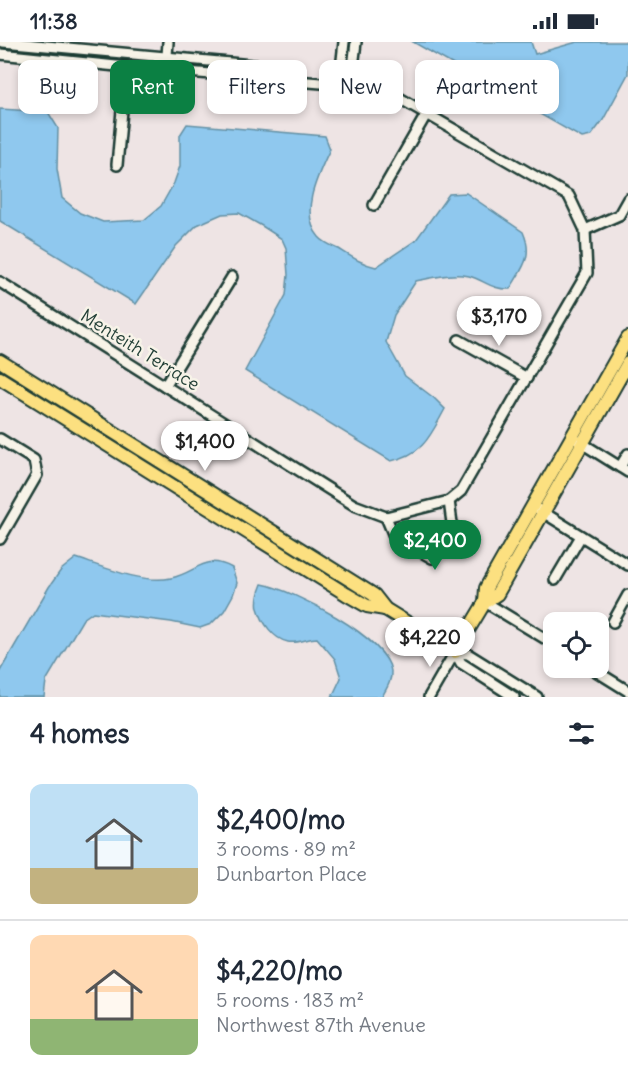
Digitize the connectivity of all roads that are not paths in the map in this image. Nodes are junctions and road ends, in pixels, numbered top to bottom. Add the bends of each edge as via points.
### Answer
1 (3, 42) edge
2 (168, 42) edge
3 (344, 42) edge
4 (356, 42) edge
5 (39, 44) edge
6 (59, 48) junction
7 (0, 54) edge
8 (167, 56) junction
9 (58, 60) joint
10 (212, 60) edge
11 (342, 60) dead end
12 (354, 60) edge
13 (122, 114) edge
14 (426, 114) edge
15 (429, 114) edge
16 (117, 165) dead end
17 (628, 199) edge
18 (374, 205) dead end
19 (585, 230) junction
20 (232, 278) dead end
21 (0, 282) edge
22 (459, 340) dead end
23 (626, 347) edge
24 (0, 361) edge
25 (628, 363) edge
26 (0, 378) edge
27 (527, 378) junction
28 (165, 386) junction
29 (0, 439) edge
30 (577, 440) junction
31 (628, 454) edge
32 (624, 470) edge
33 (449, 501) junction
34 (538, 509) junction
35 (386, 517) junction
36 (580, 536) junction
37 (0, 538) edge
38 (628, 565) edge
39 (555, 580) dead end
40 (628, 596) edge
41 (485, 602) junction
42 (385, 609) junction
43 (613, 622) dead end
44 (543, 637) edge
45 (455, 652) junction
46 (607, 678) edge
47 (628, 691) edge
48 (429, 697) edge
49 (514, 697) edge
50 (537, 697) edge

1 - 5 street
2 - 8 street
3 - 11 street
4 - 12 street
5 - 6 street
6 - 8 street
6 - 9 street
7 - 9 street
8 - 10 street
13 - 16 street
14 - 18 street
15 - 19 street via 569,196
17 - 19 street via 619,215
19 - 27 street via 587,273
20 - 28 street
21 - 28 street, Menteith Terrace
22 - 27 street
23 - 30 main road
24 - 42 main road via 374,595
25 - 30 main road
26 - 42 main road via 367,606
27 - 33 street via 461,491
28 - 35 street, Menteith Terrace via 354,505
29 - 37 street via 34,460 37,475
30 - 32 street
30 - 34 main road
31 - 32 street
33 - 35 street
33 - 35 street via 452,523 432,558 394,536
34 - 36 street
34 - 41 main road via 497,594
36 - 38 street
36 - 39 street
40 - 43 street
41 - 44 street
41 - 45 main road
42 - 45 main road
45 - 48 street
45 - 49 street via 461,663
45 - 50 street via 468,654
46 - 47 street

